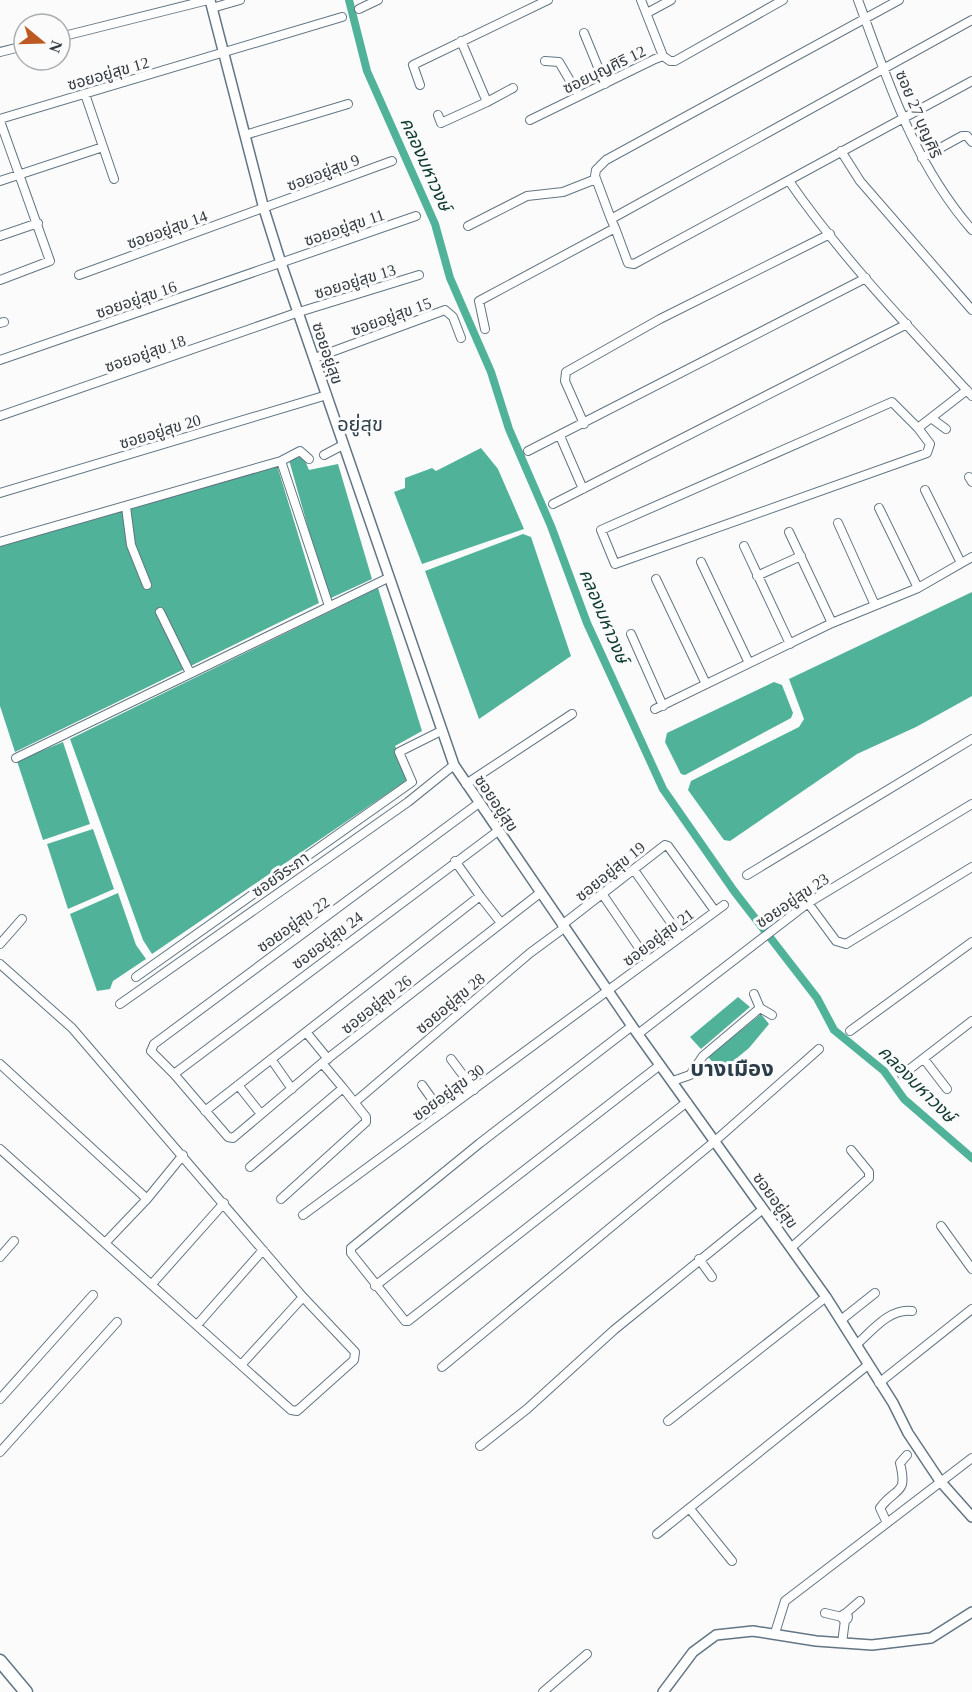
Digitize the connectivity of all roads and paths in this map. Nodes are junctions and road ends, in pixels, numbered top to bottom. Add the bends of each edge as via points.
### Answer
1 (240, 0) edge
2 (378, 0) edge
3 (548, 0) edge
4 (641, 0) edge
5 (670, 0) edge
6 (783, 0) edge
7 (858, 0) edge
8 (899, 0) edge
9 (210, 3) edge
10 (358, 9) dead end
11 (647, 13) junction
12 (342, 17) dead end
13 (866, 20) junction
14 (972, 20) edge
15 (584, 33) dead end
16 (72, 34) edge
17 (461, 41) junction
18 (225, 53) junction
19 (663, 56) junction
20 (545, 61) dead end
21 (885, 69) junction
22 (972, 81) edge
23 (605, 84) junction
24 (420, 85) dead end
25 (513, 88) dead end
26 (85, 94) junction
27 (579, 96) junction
28 (487, 102) junction
29 (348, 104) dead end
30 (438, 115) dead end
31 (905, 119) junction
32 (0, 120) edge
33 (530, 120) dead end
34 (245, 135) junction
35 (972, 142) edge
36 (103, 147) junction
37 (841, 152) junction
38 (918, 152) junction
39 (392, 161) dead end
40 (20, 175) junction
41 (114, 179) dead end
42 (596, 179) junction
43 (0, 181) edge
44 (789, 181) junction
45 (264, 209) junction
46 (416, 216) dead end
47 (611, 219) junction
48 (38, 223) junction
49 (468, 226) dead end
50 (615, 228) junction
51 (972, 230) edge
52 (830, 234) junction
53 (0, 236) edge
54 (281, 263) junction
55 (79, 275) dead end
56 (419, 275) dead end
57 (866, 278) junction
58 (0, 280) edge
59 (972, 310) edge
60 (299, 312) junction
61 (907, 324) junction
62 (485, 329) dead end
63 (461, 338) dead end
64 (315, 358) junction
65 (0, 360) edge
66 (969, 393) edge
67 (327, 395) junction
68 (0, 416) edge
69 (931, 418) junction
70 (584, 424) junction
71 (918, 428) junction
72 (946, 429) dead end
73 (560, 436) junction
74 (343, 445) junction
75 (528, 451) dead end
76 (324, 455) dead end
77 (309, 459) dead end
78 (281, 461) junction
79 (583, 489) junction
80 (925, 490) dead end
81 (0, 493) edge
82 (553, 504) dead end
83 (126, 507) junction
84 (879, 508) dead end
85 (838, 522) dead end
86 (789, 532) dead end
87 (0, 542) edge
88 (744, 546) dead end
89 (801, 556) junction
90 (972, 557) edge
91 (701, 562) dead end
92 (961, 563) junction
93 (757, 576) junction
94 (388, 578) junction
95 (656, 579) dead end
96 (147, 585) dead end
97 (918, 588) junction
98 (874, 603) junction
99 (329, 606) junction
100 (160, 612) dead end
101 (832, 623) junction
102 (631, 634) dead end
103 (790, 644) junction
104 (749, 663) junction
105 (190, 674) junction
106 (706, 684) junction
107 (663, 706) junction
108 (654, 710) dead end
109 (572, 714) dead end
110 (441, 731) junction
111 (972, 740) edge
112 (16, 758) dead end
113 (454, 765) junction
114 (466, 783) junction
115 (479, 803) junction
116 (972, 804) edge
117 (498, 831) junction
118 (454, 861) junction
119 (972, 867) edge
120 (634, 870) junction
121 (747, 875) dead end
122 (540, 893) junction
123 (480, 896) junction
124 (603, 896) junction
125 (808, 903) junction
126 (724, 905) dead end
127 (715, 911) junction
128 (22, 919) dead end
129 (501, 923) junction
130 (563, 926) junction
131 (681, 937) junction
132 (972, 942) edge
133 (0, 944) edge
134 (648, 961) junction
135 (0, 964) edge
136 (136, 977) dead end
137 (609, 992) junction
138 (754, 994) dead end
139 (120, 1004) dead end
140 (760, 1008) junction
141 (772, 1015) dead end
142 (972, 1021) edge
143 (635, 1030) junction
144 (850, 1031) dead end
145 (306, 1032) junction
146 (819, 1049) dead end
147 (271, 1059) junction
148 (451, 1059) dead end
149 (924, 1059) junction
150 (325, 1061) junction
151 (0, 1064) edge
152 (660, 1065) junction
153 (174, 1074) junction
154 (902, 1075) dead end
155 (674, 1081) junction
156 (238, 1085) junction
157 (422, 1085) dead end
158 (343, 1088) junction
159 (292, 1089) junction
160 (947, 1089) dead end
161 (474, 1090) junction
162 (355, 1102) junction
163 (687, 1102) junction
164 (205, 1111) junction
165 (442, 1113) junction
166 (261, 1114) junction
167 (715, 1142) junction
168 (0, 1149) edge
169 (851, 1150) dead end
170 (183, 1155) junction
171 (250, 1167) dead end
172 (147, 1199) junction
173 (280, 1199) dead end
174 (224, 1203) junction
175 (763, 1209) junction
176 (303, 1215) dead end
177 (941, 1226) dead end
178 (14, 1241) dead end
179 (105, 1243) junction
180 (792, 1247) junction
181 (263, 1250) junction
182 (0, 1257) edge
183 (699, 1259) junction
184 (972, 1269) edge
185 (712, 1277) dead end
186 (153, 1284) junction
187 (375, 1286) junction
188 (875, 1293) dead end
189 (93, 1295) dead end
190 (303, 1296) junction
191 (826, 1297) junction
192 (972, 1308) edge
193 (912, 1311) dead end
194 (841, 1320) junction
195 (117, 1322) dead end
196 (197, 1325) junction
197 (856, 1345) junction
198 (242, 1364) junction
199 (868, 1365) junction
200 (442, 1367) dead end
201 (879, 1383) junction
202 (0, 1399) edge
203 (669, 1421) dead end
204 (480, 1446) dead end
205 (0, 1452) edge
206 (907, 1455) dead end
207 (972, 1458) edge
208 (940, 1481) junction
209 (690, 1509) junction
210 (972, 1517) edge
211 (887, 1523) junction
212 (657, 1534) dead end
213 (732, 1561) dead end
214 (861, 1601) dead end
215 (972, 1612) edge
216 (825, 1613) dead end
217 (844, 1617) junction
218 (775, 1632) junction
219 (842, 1643) junction
220 (587, 1654) dead end
221 (0, 1660) edge
222 (26, 1692) edge
223 (543, 1692) edge
224 (663, 1692) edge

1 - 9 street
2 - 10 street
3 - 17 street
4 - 11 street
5 - 11 street
6 - 19 street, ซอยบุญศิริ 12 via 675,61
7 - 13 street, ซอย 27 บุญศิริ
8 - 13 street
9 - 16 street
9 - 18 street, ซอยอยู่สุข
11 - 19 street
12 - 18 street, ซอยอยู่สุข 12
13 - 21 street, ซอย 27 บุญศิริ
13 - 42 street via 606,160 596,170
14 - 21 street
15 - 23 street
17 - 24 street via 413,65
17 - 28 street
18 - 26 street, ซอยอยู่สุข 12
18 - 34 street, ซอยอยู่สุข
19 - 23 street, ซอยบุญศิริ 12
20 - 27 street via 559,62
21 - 31 street, ซอย 27 บุญศิริ
21 - 47 street
22 - 31 street
23 - 27 street, ซอยบุญศิริ 12
25 - 28 street
26 - 32 street, ซอยอยู่สุข 12
26 - 36 street
27 - 33 street, ซอยบุญศิริ 12
28 - 30 street via 441,123
29 - 34 street
31 - 37 street
31 - 38 street, ซอย 27 บุญศิริ
32 - 40 street
34 - 45 street, ซอยอยู่สุข
35 - 38 street via 962,136
36 - 40 street
36 - 41 street
37 - 44 street
37 - 59 street via 859,179
38 - 51 street, ซอย 27 บุญศิริ via 932,178
39 - 45 street, ซอยอยู่สุข 9
40 - 43 street
40 - 48 street
42 - 47 street
42 - 49 street via 563,192 527,196
44 - 50 street via 634,264 628,263
44 - 52 street
45 - 54 street, ซอยอยู่สุข
45 - 55 street, ซอยอยู่สุข 14
46 - 54 street, ซอยอยู่สุข 11
47 - 50 street
48 - 53 street
48 - 58 street via 50,261
50 - 62 street via 479,301
52 - 57 street
52 - 70 street via 670,313 566,372 565,381
54 - 60 street, ซอยอยู่สุข
54 - 65 street, ซอยอยู่สุข 16
56 - 60 street, ซอยอยู่สุข 13
57 - 61 street
57 - 70 street
60 - 64 street, ซอยอยู่สุข
60 - 68 street, ซอยอยู่สุข 18
61 - 66 street
61 - 79 street
63 - 64 street, ซอยอยู่สุข 15 via 453,317 445,310
64 - 67 street, ซอยอยู่สุข
66 - 69 street
67 - 74 street, ซอยอยู่สุข
67 - 81 street, ซอยอยู่สุข 20
69 - 71 street
69 - 72 street
70 - 73 street
71 - 71 street via 930,444 927,453 615,564 601,530 892,402
73 - 75 street
73 - 79 street
74 - 76 street
74 - 94 street, ซอยอยู่สุข
77 - 78 street via 300,451
78 - 83 street
78 - 99 street
79 - 82 street
80 - 92 street
83 - 87 street
83 - 96 street via 131,545
84 - 97 street
85 - 98 street
86 - 89 street
88 - 93 street
89 - 93 street
89 - 101 street
90 - 92 street
91 - 104 street
92 - 97 street
93 - 103 street
94 - 99 street
94 - 110 street, ซอยอยู่สุข
95 - 106 street
97 - 98 street
98 - 101 street
99 - 105 street
100 - 105 street
101 - 103 street
102 - 107 street
103 - 104 street
104 - 106 street
105 - 112 street
106 - 107 street
107 - 108 street
109 - 114 street
110 - 113 street, ซอยอยู่สุข
110 - 136 street via 399,752 412,782
111 - 121 street
113 - 114 street, ซอยอยู่สุข
113 - 139 street, ซอยจิระภา via 408,802
114 - 115 street, ซอยอยู่สุข
115 - 117 street, ซอยอยู่สุข
115 - 153 street, ซอยอยู่สุข 22 via 154,1044 151,1051
116 - 125 street, ซอยอยู่สุข 23
117 - 118 street, ซอยอยู่สุข 24
117 - 122 street, ซอยอยู่สุข
118 - 123 street
118 - 153 street, ซอยอยู่สุข 24
119 - 125 street via 846,944 836,940
120 - 124 street, ซอยอยู่สุข 19
120 - 127 street, ซอยอยู่สุข 19 via 667,845
120 - 131 street
122 - 129 street, ซอยอยู่สุข 26
122 - 130 street, ซอยอยู่สุข
123 - 129 street
123 - 145 street
124 - 130 street, ซอยอยู่สุข 19
124 - 134 street
125 - 143 street, ซอยอยู่สุข 23
126 - 127 street, ซอยอยู่สุข 21
127 - 131 street, ซอยอยู่สุข 21
128 - 133 street
129 - 150 street, ซอยอยู่สุข 26
130 - 137 street, ซอยอยู่สุข
130 - 162 street, ซอยอยู่สุข 28
131 - 134 street, ซอยอยู่สุข 21
132 - 144 street
134 - 137 street, ซอยอยู่สุข 21
135 - 170 street via 72,1028
137 - 143 street, ซอยอยู่สุข
137 - 161 street, ซอยอยู่สุข 30
138 - 140 street
140 - 141 street
140 - 155 street via 703,1056 690,1076
142 - 149 street
143 - 152 street, ซอยอยู่สุข
143 - 187 street, ซอยอยู่สุข 23 via 480,1143 351,1248
145 - 147 street
145 - 150 street
146 - 167 street
147 - 156 street
147 - 159 street
148 - 161 street
149 - 154 street
149 - 160 street
150 - 158 street
150 - 159 street, ซอยอยู่สุข 26
151 - 172 street
152 - 155 street, ซอยอยู่สุข
152 - 187 street
153 - 164 street
155 - 163 street, ซอยอยู่สุข
156 - 164 street
156 - 166 street
157 - 165 street
158 - 162 street
158 - 171 street
159 - 166 street, ซอยอยู่สุข 26
161 - 165 street, ซอยอยู่สุข 30
162 - 173 street via 366,1122
163 - 167 street, ซอยอยู่สุข
163 - 187 street via 408,1321
164 - 166 street, ซอยอยู่สุข 26 via 230,1138
165 - 176 street, ซอยอยู่สุข 30
167 - 175 street, ซอยอยู่สุข
167 - 200 street
168 - 179 street
169 - 180 street via 869,1172 869,1178
170 - 172 street
170 - 174 street
172 - 179 street
174 - 181 street
174 - 186 street
175 - 180 street, ซอยอยู่สุข
175 - 183 street
177 - 184 street
178 - 182 street
179 - 186 street
180 - 191 street, ซอยอยู่สุข
181 - 190 street
181 - 196 street
183 - 185 street
183 - 204 street
186 - 196 street
188 - 194 street
189 - 202 street
190 - 198 street
190 - 198 street via 355,1352 354,1360 294,1411
191 - 194 street, ซอยอยู่สุข
191 - 203 street
192 - 201 street
193 - 197 street via 892,1313
194 - 197 street, ซอยอยู่สุข
195 - 205 street
196 - 198 street
197 - 199 street, ซอยอยู่สุข
199 - 201 street, ซอยอยู่สุข
199 - 209 street
201 - 208 street, ซอยอยู่สุข
206 - 211 street via 900,1463 902,1488 880,1508
207 - 208 street
208 - 210 street, ซอยอยู่สุข
208 - 211 street
209 - 212 street
209 - 213 street
211 - 218 street via 785,1601
214 - 217 street
215 - 219 street via 931,1638 872,1645
216 - 217 street
217 - 219 street
218 - 219 street
218 - 224 street via 741,1631 707,1640
220 - 223 street
221 - 222 main road

